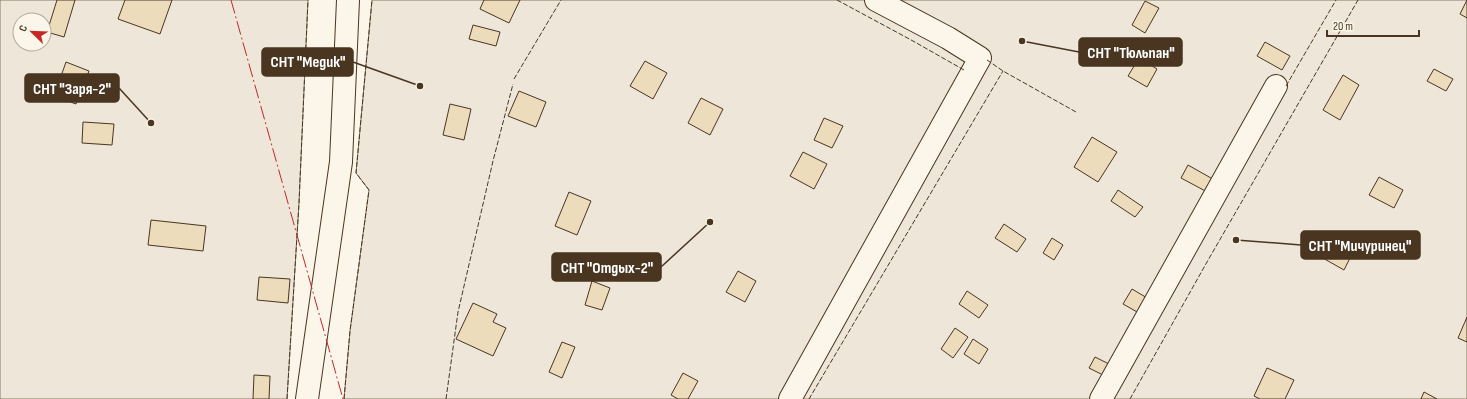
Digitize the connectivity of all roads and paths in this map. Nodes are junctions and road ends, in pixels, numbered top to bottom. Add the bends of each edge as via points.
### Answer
1 (348, 0) edge
2 (876, 0) edge
3 (1276, 86) dead end
4 (307, 399) edge
5 (790, 399) edge
6 (1101, 399) edge

1 - 4 lane via 341,162
2 - 5 lane via 980,58
3 - 6 lane

